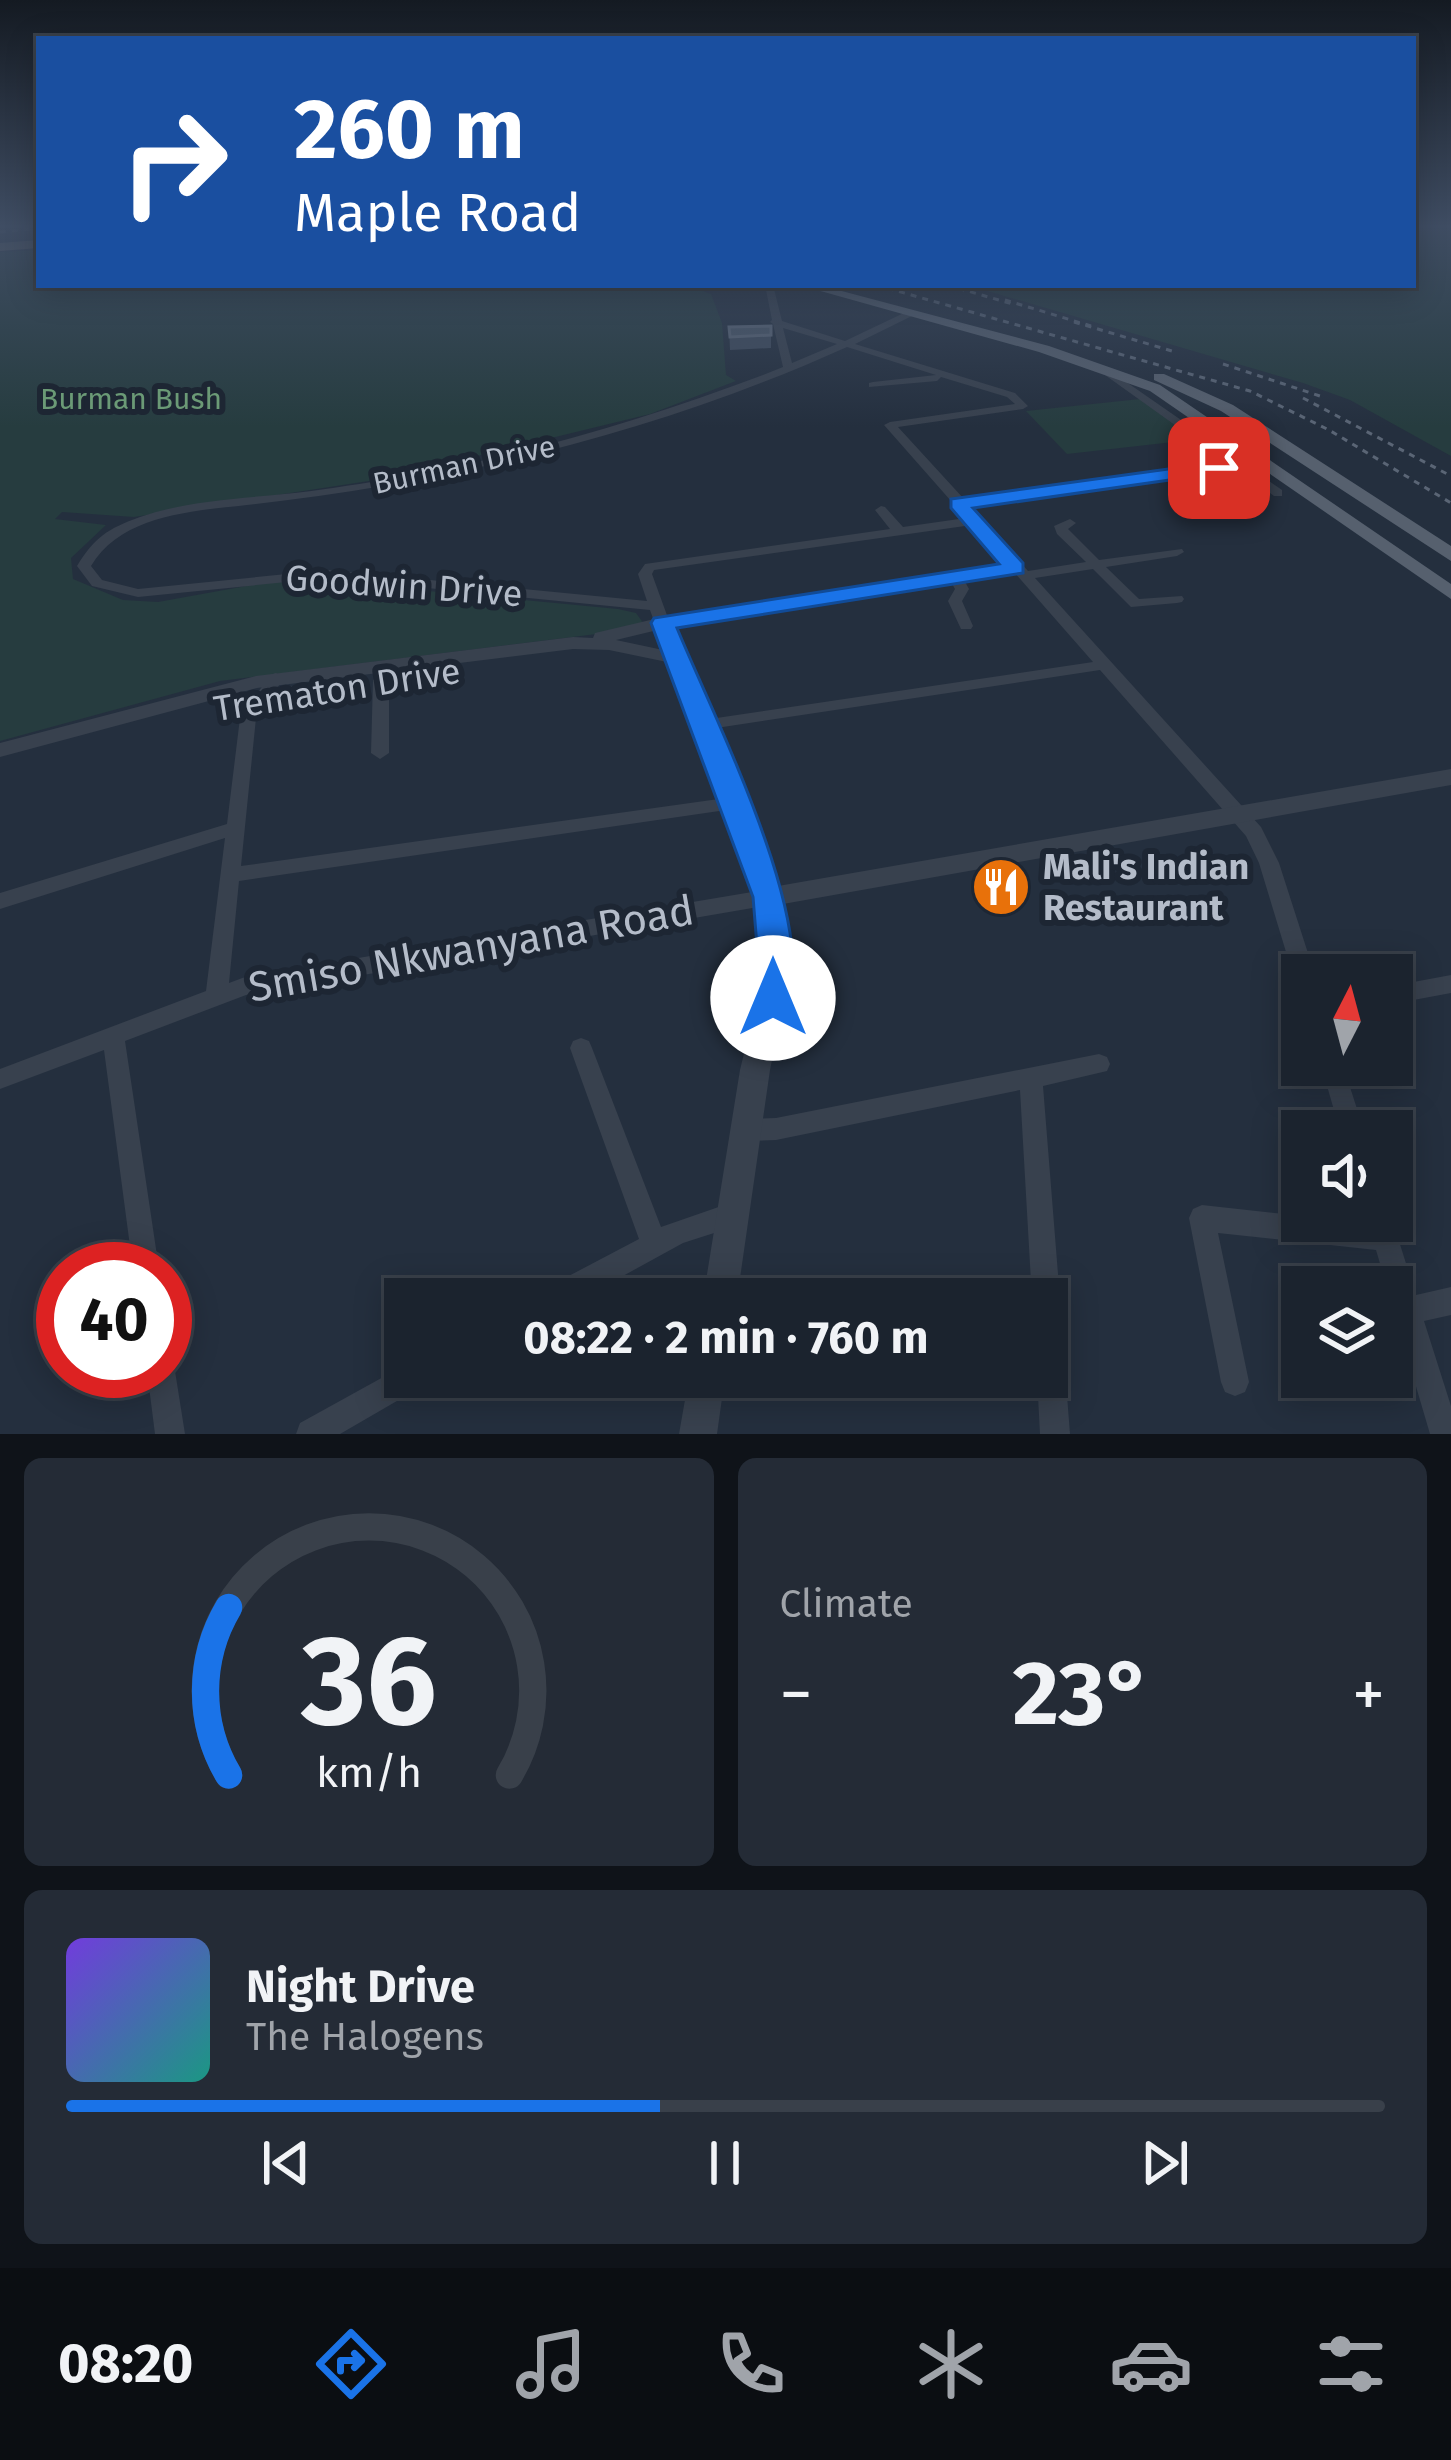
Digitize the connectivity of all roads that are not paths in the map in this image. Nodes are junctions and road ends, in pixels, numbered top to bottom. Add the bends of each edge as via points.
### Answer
1 (771, 294) edge
2 (858, 294) edge
3 (863, 294) edge
4 (911, 314) junction
5 (775, 322) junction
6 (844, 344) junction
7 (1064, 355) junction
8 (788, 368) junction
9 (949, 377) junction
10 (873, 385) dead end
11 (1240, 465) junction
12 (1350, 489) junction
13 (1278, 493) dead end
14 (958, 504) junction
15 (1327, 505) junction
16 (881, 510) dead end
17 (974, 520) junction
18 (1070, 523) dead end
19 (131, 524) joint
20 (899, 531) junction
21 (1177, 552) dead end
22 (1451, 555) edge
23 (1096, 564) junction
24 (1019, 572) junction
25 (955, 577) junction
26 (1451, 593) edge
27 (1177, 599) dead end
28 (660, 615) junction
29 (966, 626) dead end
30 (554, 649) junction
31 (676, 664) junction
32 (1102, 665) junction
33 (435, 666) junction
34 (381, 680) junction
35 (254, 695) junction
36 (703, 725) junction
37 (63, 740) junction
38 (0, 751) edge
39 (380, 753) dead end
40 (0, 765) edge
41 (1451, 777) edge
42 (733, 803) junction
43 (1237, 814) junction
44 (236, 828) junction
45 (232, 875) junction
46 (770, 897) junction
47 (0, 902) edge
48 (1297, 954) edge
49 (1451, 984) edge
50 (1413, 991) edge
51 (217, 994) junction
52 (112, 1035) junction
53 (581, 1048) dead end
54 (1099, 1064) dead end
55 (0, 1078) edge
56 (1030, 1078) junction
57 (746, 1130) junction
58 (733, 1215) junction
59 (1281, 1223) edge
60 (142, 1242) edge
61 (654, 1244) junction
62 (592, 1278) edge
63 (723, 1278) edge
64 (1044, 1278) edge
65 (1451, 1301) edge
66 (1413, 1310) edge
67 (1413, 1328) edge
68 (1235, 1382) dead end
69 (384, 1392) edge
70 (165, 1398) edge
71 (704, 1398) edge
72 (1053, 1398) edge
73 (170, 1434) edge
74 (311, 1434) edge
75 (698, 1434) edge
76 (1055, 1434) edge
77 (1445, 1434) edge

1 - 5 street
2 - 4 main road
3 - 12 main road via 1169,380 1227,407
4 - 6 street, Burman Drive
4 - 7 main road
5 - 6 street
5 - 8 street
6 - 8 street, Burman Drive
6 - 9 street
7 - 11 street via 1120,377
7 - 15 main road via 1172,397
8 - 19 street, Burman Drive via 656,420 454,471
9 - 10 street
9 - 14 street via 1023,406 890,425
11 - 13 street
11 - 14 street
12 - 15 main road via 1355,505
12 - 22 main road
14 - 17 street
15 - 26 main road
16 - 20 street
17 - 20 street
17 - 24 street
18 - 23 street via 1060,528
19 - 28 street, Goodwin Drive via 87,555 89,577 110,589 154,594 327,574
20 - 28 street via 654,566 646,574
21 - 23 street
23 - 24 street
23 - 27 street via 1136,604
24 - 25 street
24 - 32 street
25 - 28 street
25 - 29 street
28 - 30 street
28 - 31 street
30 - 31 street, Trematon Drive
30 - 33 street, Trematon Drive
31 - 36 street
32 - 36 street
32 - 43 street
33 - 34 street, Trematon Drive
33 - 35 street, Trematon Drive
34 - 35 street, Trematon Drive
34 - 39 street
35 - 37 street, Trematon Drive
35 - 44 street
36 - 42 street
37 - 38 street, Trematon Drive
37 - 40 street, Trematon Drive
41 - 43 street, Smiso Nkwanyana Road
42 - 45 street
42 - 46 street
43 - 46 street, Smiso Nkwanyana Road
43 - 48 street via 1263,847
44 - 45 street
44 - 47 street
45 - 51 street
46 - 51 street, Smiso Nkwanyana Road
46 - 57 street via 777,971
49 - 50 street
51 - 52 street, Smiso Nkwanyana Road
52 - 55 street, Smiso Nkwanyana Road
52 - 60 street
53 - 61 street
54 - 56 street
56 - 57 street
56 - 64 street
57 - 58 street
58 - 61 street
58 - 63 street
59 - 68 street via 1202,1218
61 - 62 street
65 - 66 street
67 - 77 street
69 - 74 street
70 - 73 street
71 - 75 street
72 - 76 street

